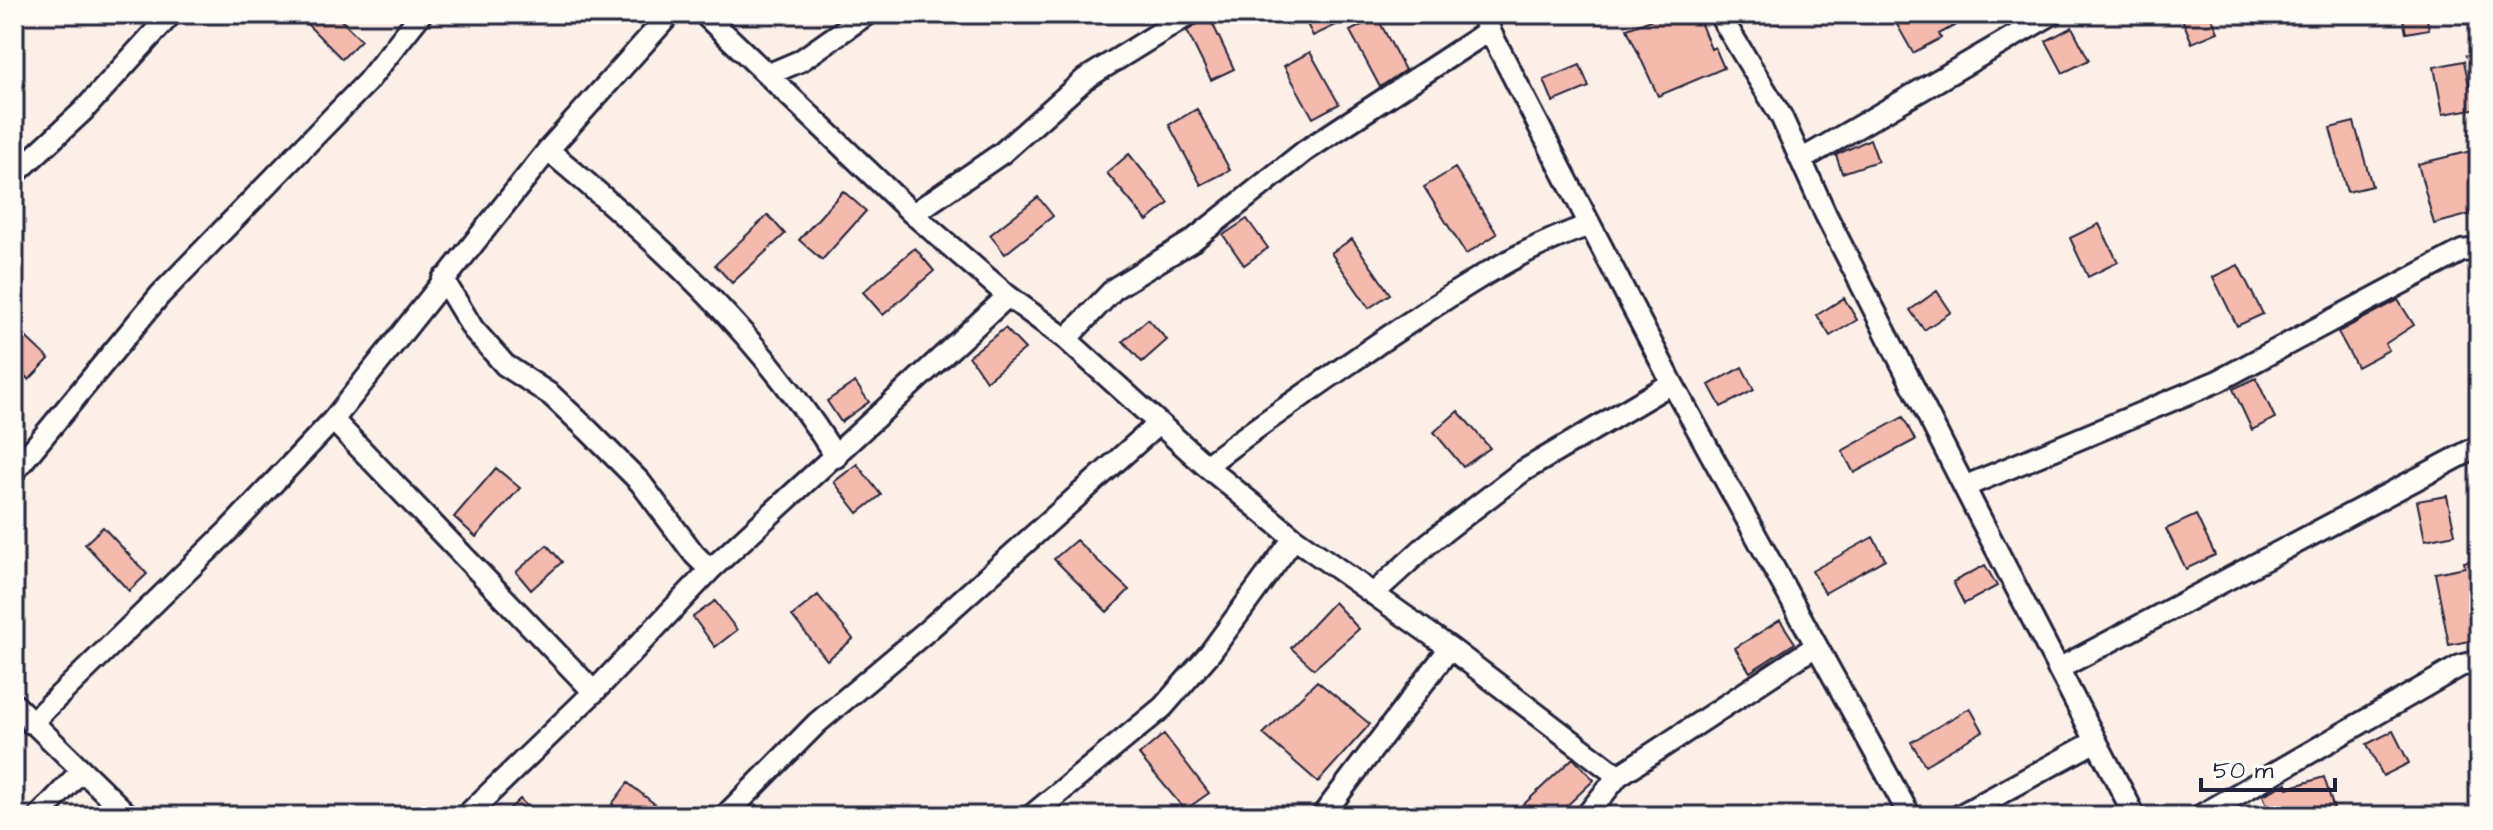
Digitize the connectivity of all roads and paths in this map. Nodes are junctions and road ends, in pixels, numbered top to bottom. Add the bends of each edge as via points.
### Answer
1 (171, 14) edge
2 (421, 14) edge
3 (670, 14) edge
4 (704, 14) edge
5 (867, 14) edge
6 (1190, 14) edge
7 (1719, 14) edge
8 (2052, 14) edge
9 (1486, 22) edge
10 (2479, 52) edge
11 (2465, 56) dead end
12 (767, 75) junction
13 (548, 150) junction
14 (1801, 160) junction
15 (14, 175) edge
16 (913, 214) junction
17 (1590, 225) junction
18 (2479, 249) edge
19 (443, 279) junction
20 (1008, 296) junction
21 (1066, 339) junction
22 (1672, 383) junction
23 (333, 420) junction
24 (1158, 424) junction
25 (2479, 446) edge
26 (836, 457) junction
27 (1206, 466) junction
28 (14, 472) edge
29 (1966, 486) junction
30 (1294, 538) junction
31 (710, 570) junction
32 (1373, 594) junction
33 (1816, 646) junction
34 (1450, 648) junction
35 (2479, 661) edge
36 (2058, 669) junction
37 (594, 692) junction
38 (14, 704) edge
39 (31, 723) junction
40 (2096, 741) junction
41 (80, 772) junction
42 (1618, 776) junction
43 (1907, 815) edge
44 (39, 816) edge
45 (129, 816) edge
46 (466, 816) edge
47 (725, 816) edge
48 (1031, 816) edge
49 (1322, 816) edge
50 (1586, 816) edge
51 (1959, 816) edge
52 (2135, 816) edge
53 (2200, 816) edge

1 - 15 street via 83,111
2 - 28 street via 357,93 160,295
3 - 13 street
4 - 12 street
5 - 12 street via 800,61
6 - 16 street via 1085,79 1002,153
7 - 14 street via 1781,116
8 - 14 street
9 - 17 street
9 - 21 street via 1305,151 1192,241 1115,288
10 - 11 path
12 - 16 street
13 - 19 street
13 - 26 street via 638,225 730,314 805,407
14 - 29 street
16 - 20 street
17 - 22 street
17 - 27 street via 1553,237 1429,310
18 - 29 street via 2462,251 2218,381
19 - 23 street
19 - 31 street via 473,329 505,365 551,395 599,441 640,482
20 - 21 street
20 - 26 street
21 - 24 street
22 - 32 street via 1523,471
22 - 33 street
23 - 37 street
23 - 39 street
24 - 27 street
24 - 47 street via 817,723
25 - 36 street
26 - 31 street
27 - 30 street
29 - 36 street
30 - 32 street
30 - 48 street via 1210,653 1163,707
31 - 37 street
32 - 34 street
33 - 42 street
33 - 43 street
34 - 42 street
34 - 49 street
35 - 53 street via 2460,666
36 - 40 street
37 - 46 street
38 - 39 street
39 - 41 street
40 - 51 street
40 - 52 street
41 - 44 street
41 - 45 street
42 - 50 street

